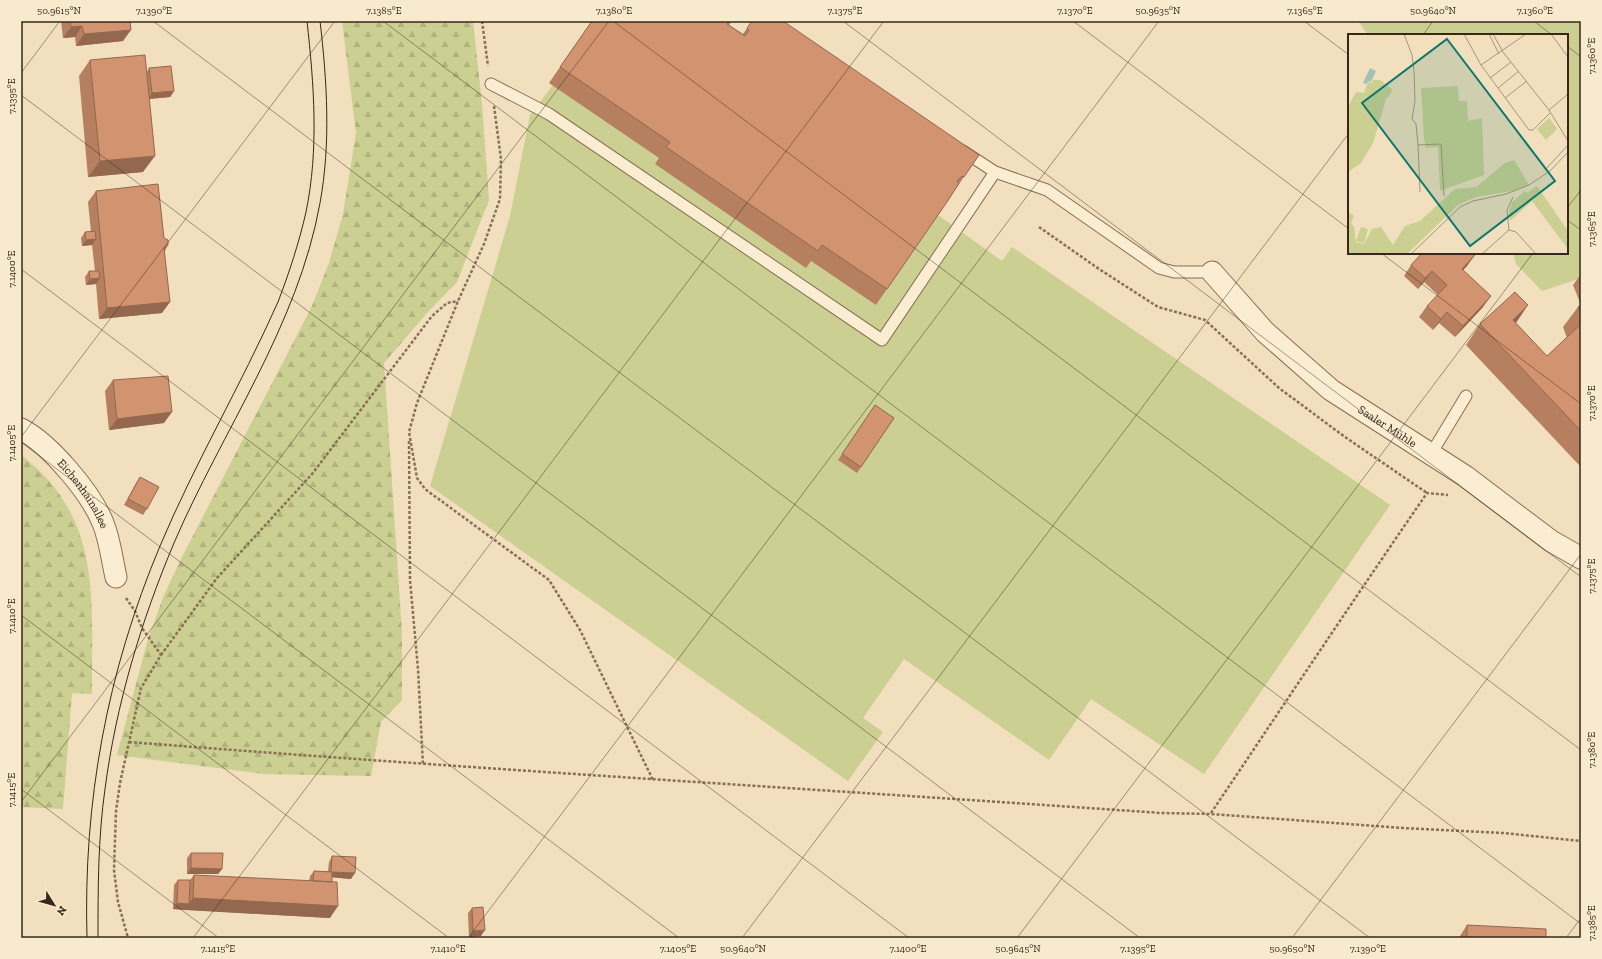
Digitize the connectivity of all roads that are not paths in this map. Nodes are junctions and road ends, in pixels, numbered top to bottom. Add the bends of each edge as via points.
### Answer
1 (491, 84) road end
2 (956, 146) edge
3 (995, 172) junction
4 (1212, 272) joint
5 (1466, 396) dead end
6 (21, 429) edge
7 (1431, 454) junction
8 (1581, 558) edge
9 (116, 577) road end

1 - 3 lane via 549,114 882,340
2 - 3 lane
3 - 4 lane via 1047,190 1159,268 1174,272
4 - 7 street, Saaler Mühle via 1265,332 1331,390
5 - 7 lane
6 - 9 street, Eichenhainallee via 57,459 86,492 103,523
7 - 8 street, Saaler Mühle via 1465,476 1551,541

